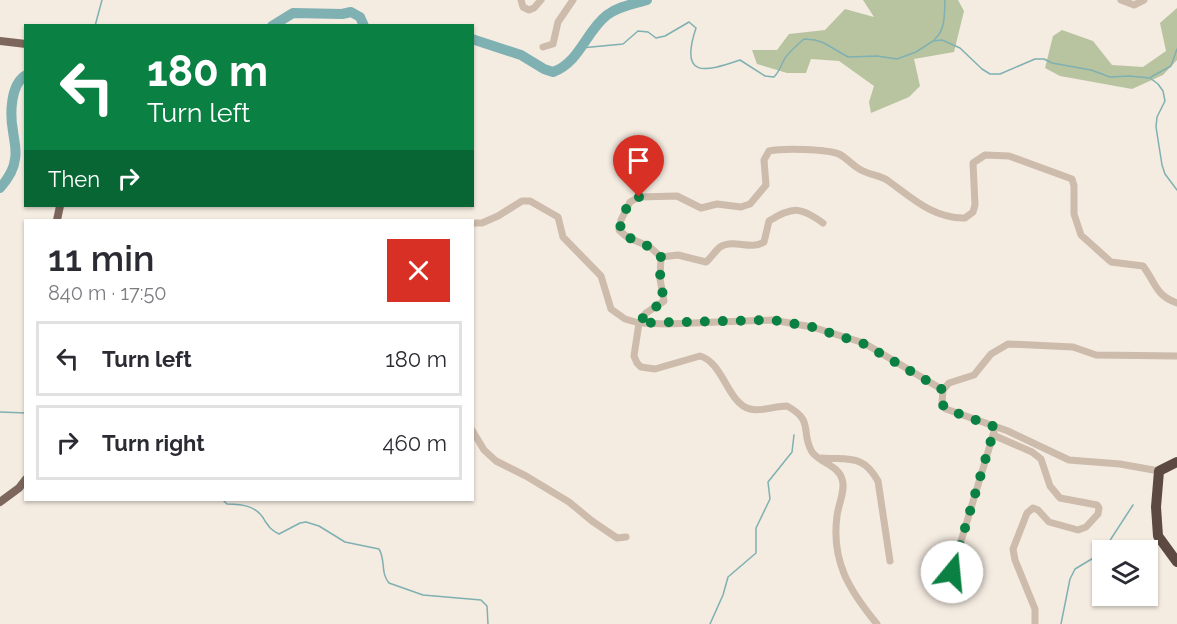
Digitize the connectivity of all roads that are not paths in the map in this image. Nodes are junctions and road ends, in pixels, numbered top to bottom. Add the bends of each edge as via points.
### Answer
1 (521, 0) edge
2 (540, 0) edge
3 (573, 0) edge
4 (1121, 0) edge
5 (1144, 0) edge
6 (0, 40) edge
7 (24, 44) edge
8 (543, 47) dead end
9 (474, 223) edge
10 (823, 223) dead end
11 (661, 257) junction
12 (1177, 303) edge
13 (639, 323) junction
14 (1177, 356) edge
15 (943, 390) junction
16 (995, 427) junction
17 (474, 433) edge
18 (993, 435) junction
19 (819, 458) junction
20 (1177, 462) edge
21 (1159, 471) junction
22 (24, 482) edge
23 (0, 502) edge
24 (626, 537) dead end
25 (890, 561) dead end
26 (1177, 562) edge
27 (952, 572) dead end
28 (877, 624) edge
29 (1035, 624) edge

1 - 2 street via 529,10
3 - 8 street via 558,22 553,44
4 - 5 street via 1134,5
6 - 7 main road
9 - 13 street via 487,221 522,201 530,201 558,217 563,237 601,276 611,309
10 - 11 street via 797,210 769,221 765,239 757,246 726,244 706,262 678,255
11 - 12 street via 620,232 630,201 639,197 677,196 701,208 717,204 746,206 766,186 764,160 769,151 818,150 839,154 925,207 957,218 973,212 973,163 984,155 1001,155 1072,179 1074,214 1082,235 1111,262 1143,266 1163,297
11 - 13 street via 664,301
13 - 15 street via 773,320 812,327 864,344
13 - 19 street via 634,356 641,367 655,369 705,357 742,406 753,410 787,406 799,414 806,424 812,452
14 - 15 street via 1096,356 1073,347 1008,344 991,354 974,375 949,383
15 - 16 street via 942,404 946,409
16 - 18 street
16 - 21 street via 1069,460
17 - 24 street via 496,461 568,502 617,538
18 - 27 street
18 - 29 street via 1037,455 1044,463 1050,486 1060,498 1099,508 1086,527 1078,530 1049,522 1033,508 1027,513 1013,549 1035,609
19 - 25 street via 858,461 872,470 878,481
19 - 28 street via 838,472 843,481 836,523 840,565 847,583
20 - 21 highway
21 - 26 highway via 1158,536
22 - 23 main road

